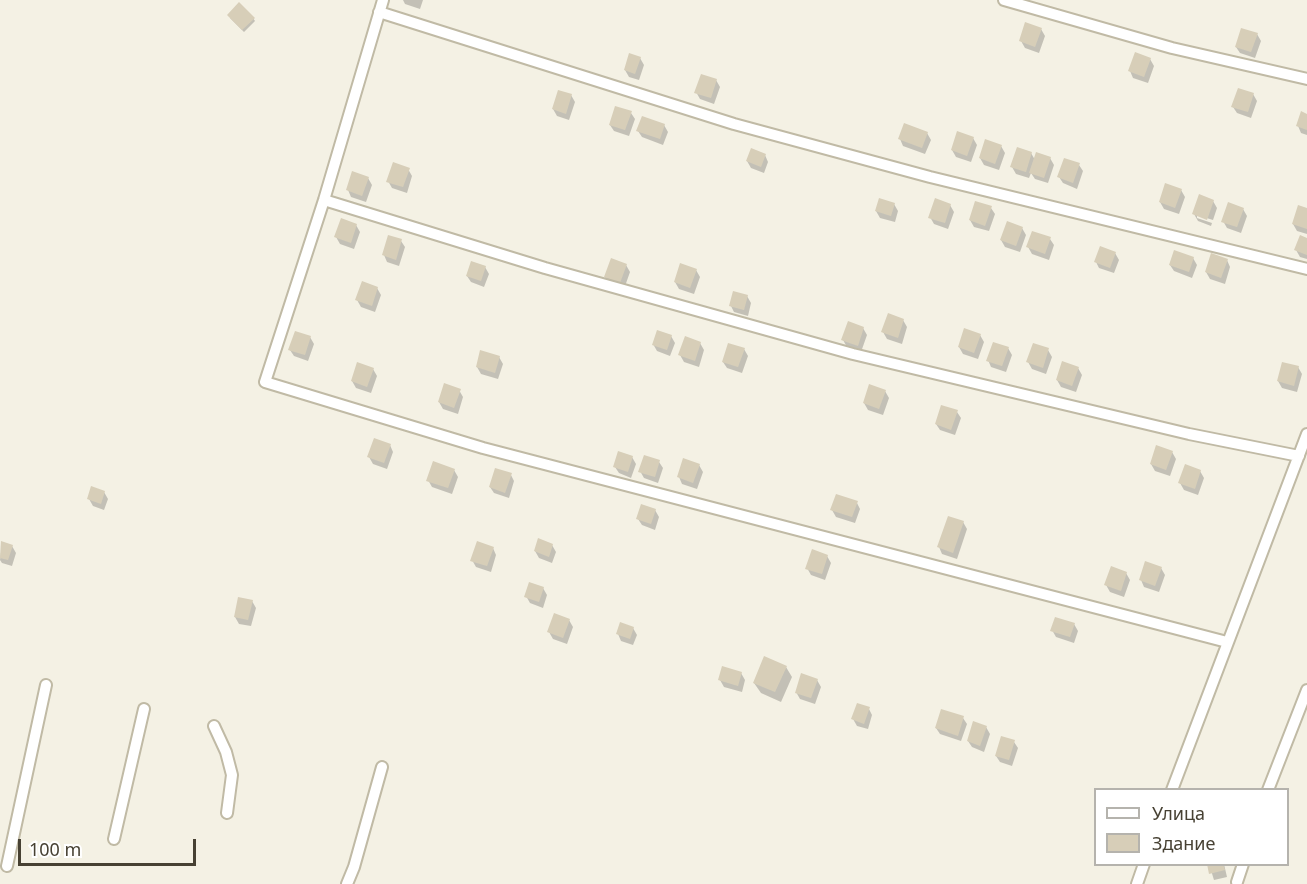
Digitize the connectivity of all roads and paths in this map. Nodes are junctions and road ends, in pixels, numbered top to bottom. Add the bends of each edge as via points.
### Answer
1 (383, 0) edge
2 (1004, 0) edge
3 (379, 12) junction
4 (1307, 80) edge
5 (324, 200) junction
6 (1307, 269) edge
7 (1307, 434) edge
8 (1299, 456) junction
9 (1227, 642) junction
10 (46, 685) dead end
11 (1307, 690) edge
12 (144, 709) dead end
13 (214, 726) dead end
14 (382, 767) dead end
15 (1172, 788) edge
16 (1268, 788) edge
17 (227, 813) dead end
18 (114, 839) dead end
19 (7, 866) dead end
20 (1143, 866) edge
21 (1242, 866) edge
22 (1237, 882) dead end
23 (346, 884) edge
24 (1137, 884) edge

1 - 3 street
2 - 4 street via 1172,48
3 - 5 street
3 - 6 street via 734,124 930,177
5 - 8 street via 545,268 854,354 1189,434
5 - 9 street via 265,382 483,448
7 - 8 street
8 - 9 street
9 - 15 street
10 - 19 street
11 - 16 street
12 - 18 street
13 - 17 street via 232,775
14 - 23 street
20 - 24 street
21 - 22 street

